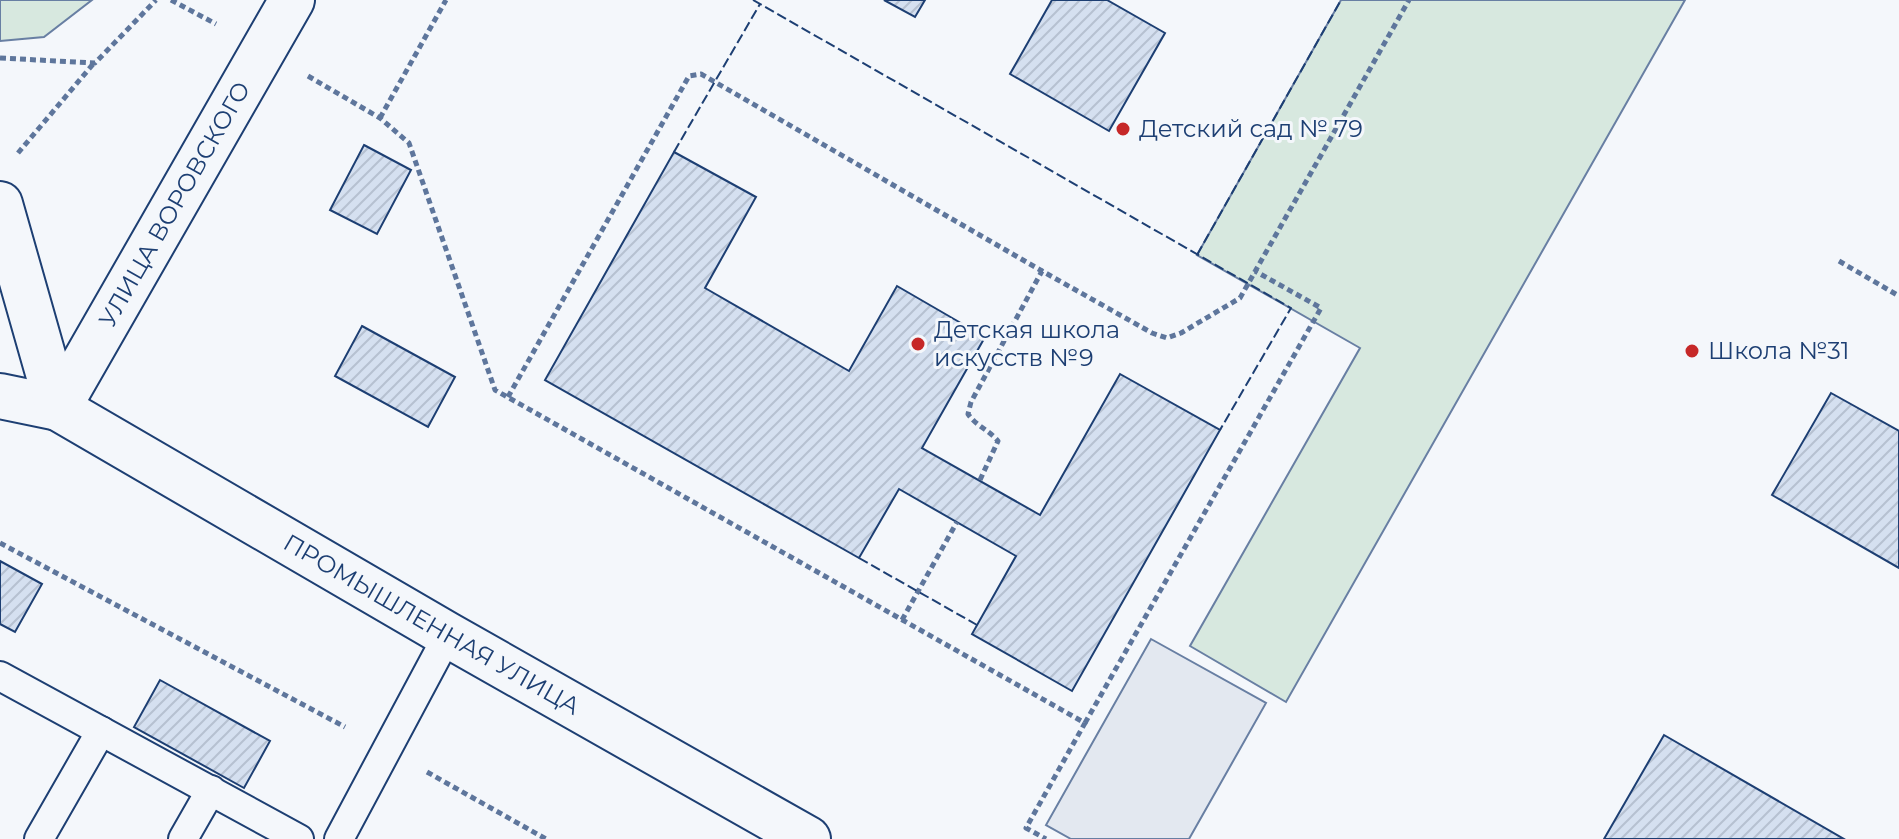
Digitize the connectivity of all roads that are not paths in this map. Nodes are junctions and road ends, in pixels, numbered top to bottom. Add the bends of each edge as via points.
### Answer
1 (292, 0) edge
2 (5, 183) edge
3 (0, 396) edge
4 (58, 408) junction
5 (448, 635) junction
6 (0, 676) edge
7 (101, 731) junction
8 (211, 790) junction
9 (39, 839) edge
10 (183, 839) edge
11 (299, 839) edge
12 (339, 839) edge
13 (808, 839) edge

1 - 4 main road, УЛИЦА ВОРОВСКОГО
2 - 4 main road
3 - 4 main road, ПРОМЫШЛЕННАЯ УЛИЦА
4 - 5 main road, ПРОМЫШЛЕННАЯ УЛИЦА
5 - 12 lane
5 - 13 main road, ПРОМЫШЛЕННАЯ УЛИЦА
6 - 7 lane
7 - 8 lane
7 - 9 lane
8 - 10 lane
8 - 11 lane

